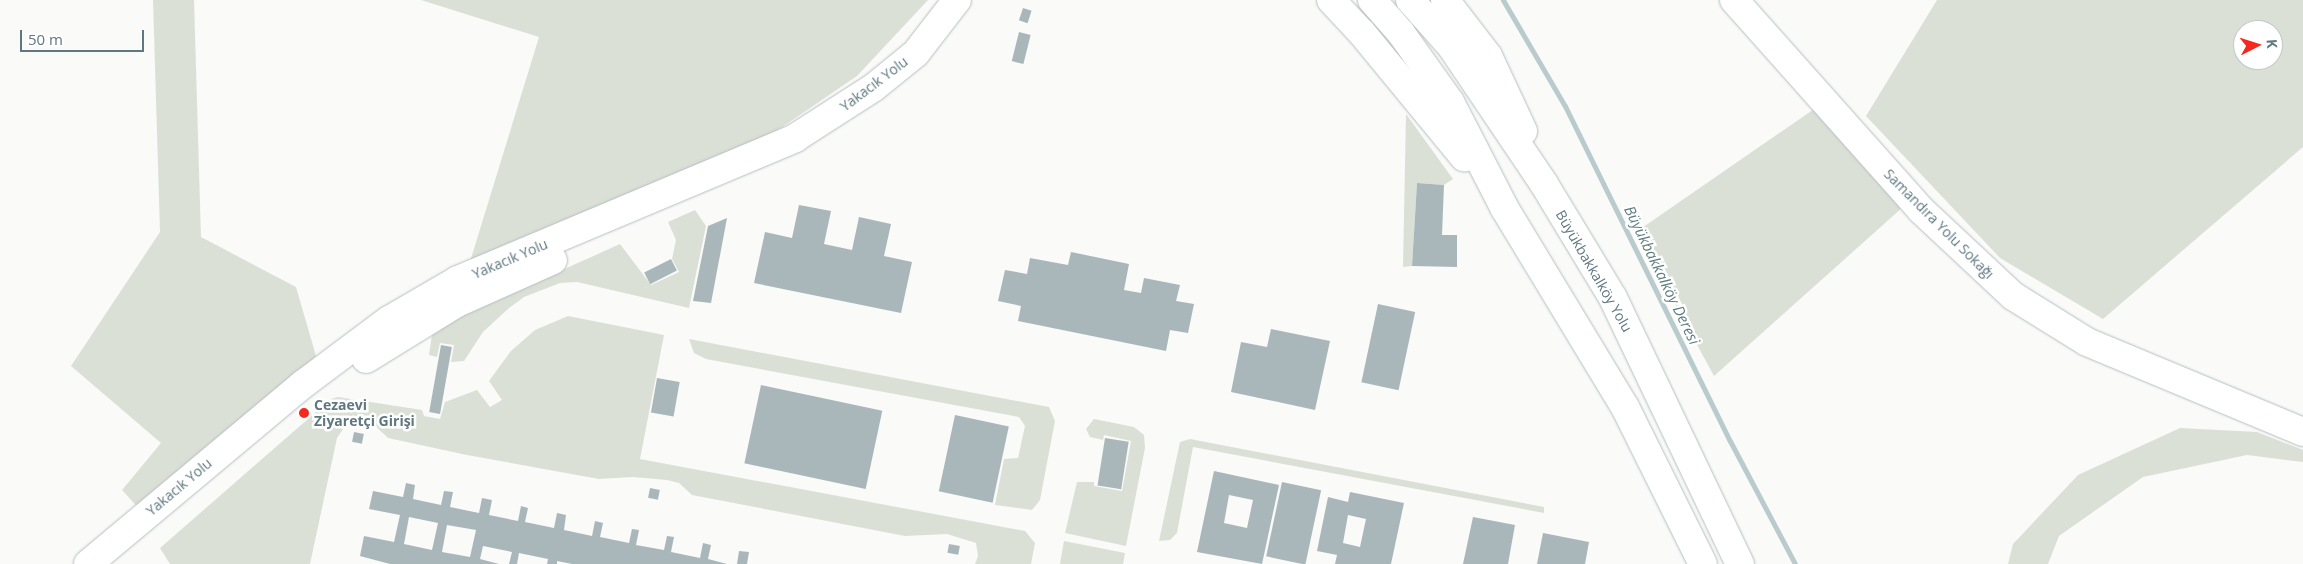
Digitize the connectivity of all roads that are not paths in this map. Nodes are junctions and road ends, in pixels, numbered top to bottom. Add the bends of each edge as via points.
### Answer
1 (956, 0) edge
2 (973, 0) edge
3 (1331, 0) edge
4 (1372, 0) edge
5 (1410, 0) edge
6 (1445, 0) edge
7 (1734, 0) edge
8 (1544, 184) junction
9 (1505, 209) junction
10 (2303, 432) edge
11 (88, 564) edge
12 (116, 564) edge
13 (1703, 564) edge
14 (1740, 564) edge

1 - 11 main road, Yakacık Yolu via 916,53 873,88 795,138 458,280 389,320 302,385
2 - 12 main road, Yakacık Yolu via 918,69 861,117 803,150 457,303 425,321 324,390
3 - 9 main road via 1434,118
4 - 9 main road via 1401,33 1450,102
5 - 8 main road, Büyükbakkalköy Yolu via 1451,46
6 - 8 main road via 1488,56 1513,106
7 - 10 main road, Samandıra Yolu Sokağı via 1921,210 2012,296 2087,342
8 - 14 main road, Büyükbakkalköy Yolu via 1613,298
9 - 13 main road via 1625,407

